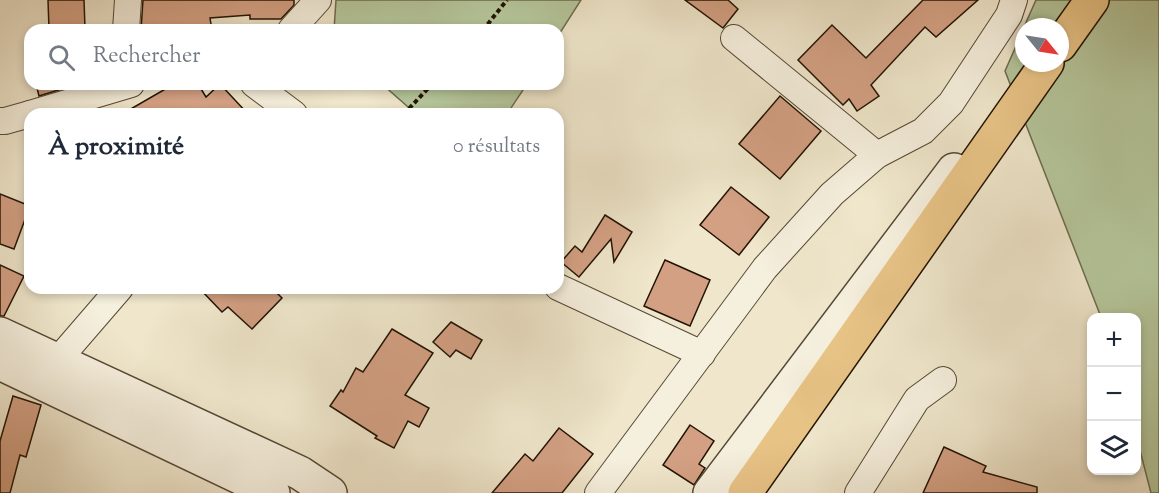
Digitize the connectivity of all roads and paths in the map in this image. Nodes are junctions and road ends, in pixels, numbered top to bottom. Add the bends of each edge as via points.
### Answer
1 (128, 0) edge
2 (318, 0) edge
3 (507, 0) edge
4 (1014, 0) edge
5 (1092, 0) edge
6 (126, 24) edge
7 (296, 24) edge
8 (488, 24) edge
9 (1069, 32) edge
10 (734, 39) dead end
11 (1038, 72) edge
12 (1040, 72) edge
13 (108, 90) edge
14 (262, 90) edge
15 (426, 90) edge
16 (49, 108) edge
17 (286, 108) edge
18 (410, 108) edge
19 (24, 116) edge
20 (0, 121) edge
21 (877, 155) junction
22 (564, 290) edge
23 (115, 294) edge
24 (0, 334) edge
25 (702, 354) junction
26 (57, 362) junction
27 (0, 363) edge
28 (943, 380) dead end
29 (273, 493) edge
30 (330, 493) edge
31 (598, 493) edge
32 (710, 493) edge
33 (745, 493) edge
34 (858, 493) edge

1 - 6 street
2 - 7 street
3 - 8 path
4 - 21 street via 1009,15 951,103 923,131
5 - 9 highway
10 - 21 street
11 - 32 street via 988,125
12 - 33 highway
13 - 16 street
14 - 17 street
15 - 18 path
19 - 20 street
21 - 25 street via 832,194 765,268
22 - 25 street
23 - 26 street
24 - 26 street
25 - 31 street
26 - 30 street via 300,473
27 - 29 street
28 - 34 street via 917,399

